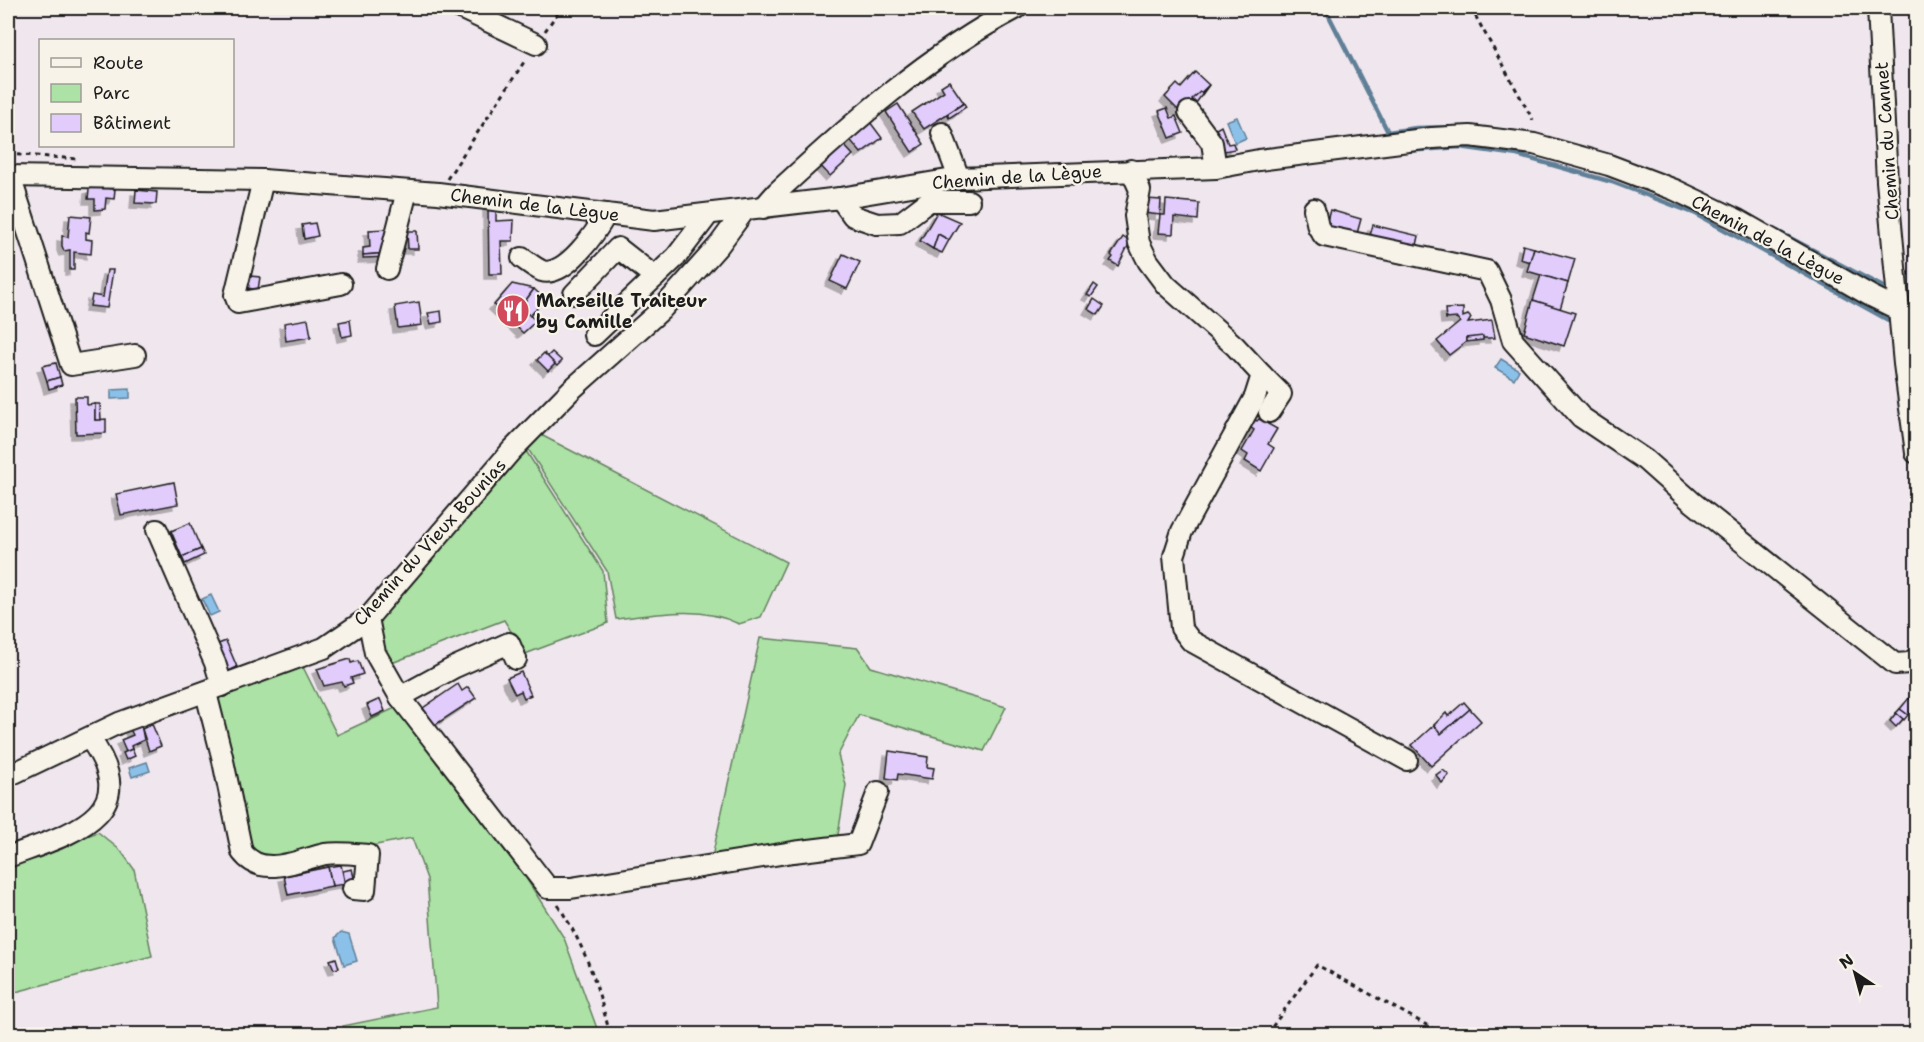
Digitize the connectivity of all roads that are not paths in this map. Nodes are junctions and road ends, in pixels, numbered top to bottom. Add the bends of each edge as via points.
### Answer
1 (460, 8) edge
2 (1017, 8) edge
3 (1878, 8) edge
4 (536, 44) road end
5 (1189, 112) dead end
6 (942, 133) dead end
7 (1216, 168) junction
8 (1131, 170) junction
9 (9, 176) edge
10 (959, 178) junction
11 (263, 180) junction
12 (407, 190) junction
13 (840, 198) junction
14 (969, 201) dead end
15 (1314, 209) dead end
16 (753, 210) junction
17 (606, 214) junction
18 (708, 215) junction
19 (522, 258) dead end
20 (387, 269) dead end
21 (655, 277) junction
22 (341, 284) dead end
23 (574, 294) dead end
24 (1909, 315) edge
25 (594, 335) dead end
26 (135, 356) dead end
27 (1262, 375) junction
28 (1269, 412) dead end
29 (1917, 453) edge
30 (157, 530) dead end
31 (368, 618) junction
32 (1917, 658) edge
33 (516, 659) dead end
34 (214, 690) junction
35 (400, 697) junction
36 (90, 739) junction
37 (1407, 760) dead end
38 (8, 776) edge
39 (878, 792) dead end
40 (8, 856) edge
41 (352, 889) dead end

1 - 4 street
2 - 16 street, Chemin du Vieux Bounias via 975,30 879,100
3 - 24 street, Chemin du Cannet via 1887,181
5 - 7 street via 1212,143
6 - 10 street
7 - 8 street, Chemin de la Lègue
7 - 24 street, Chemin de la Lègue via 1432,138 1470,136 1534,144 1610,165 1675,190 1736,219
8 - 10 street, Chemin de la Lègue
8 - 27 street via 1140,190 1135,216 1139,243 1148,261 1166,285
9 - 11 street, Chemin de la Lègue
9 - 26 street via 71,365
10 - 13 street, Chemin de la Lègue
11 - 12 street, Chemin de la Lègue
11 - 22 street via 235,295 238,303
12 - 17 street, Chemin de la Lègue
12 - 20 street
13 - 14 street via 853,216 877,224 900,223 928,201
13 - 16 street, Chemin de la Lègue
15 - 32 street via 1324,236 1487,272 1501,300 1513,340 1581,417 1645,460 1895,664
16 - 18 street, Chemin de la Lègue
16 - 31 street, Chemin du Vieux Bounias via 661,310 511,451
17 - 18 street, Chemin de la Lègue via 654,220
17 - 19 street via 593,237 556,271 543,271
18 - 21 street
21 - 23 street via 618,248
21 - 25 street
24 - 29 street, Chemin du Cannet via 1904,364
27 - 28 street via 1281,394
27 - 37 street via 1255,397 1182,531 1174,556 1181,628 1191,641
30 - 34 street via 215,663
31 - 34 street, Chemin du Vieux Bounias via 324,648
31 - 35 street via 375,653
33 - 35 street via 509,643
34 - 36 street, Chemin du Vieux Bounias via 119,723
34 - 41 street via 222,756 242,852 250,862 262,866 297,863 327,854 368,855 365,890
35 - 39 street via 548,888 571,888 858,844
36 - 38 street, Chemin du Vieux Bounias
36 - 40 street via 103,756 110,783 103,810 82,829

